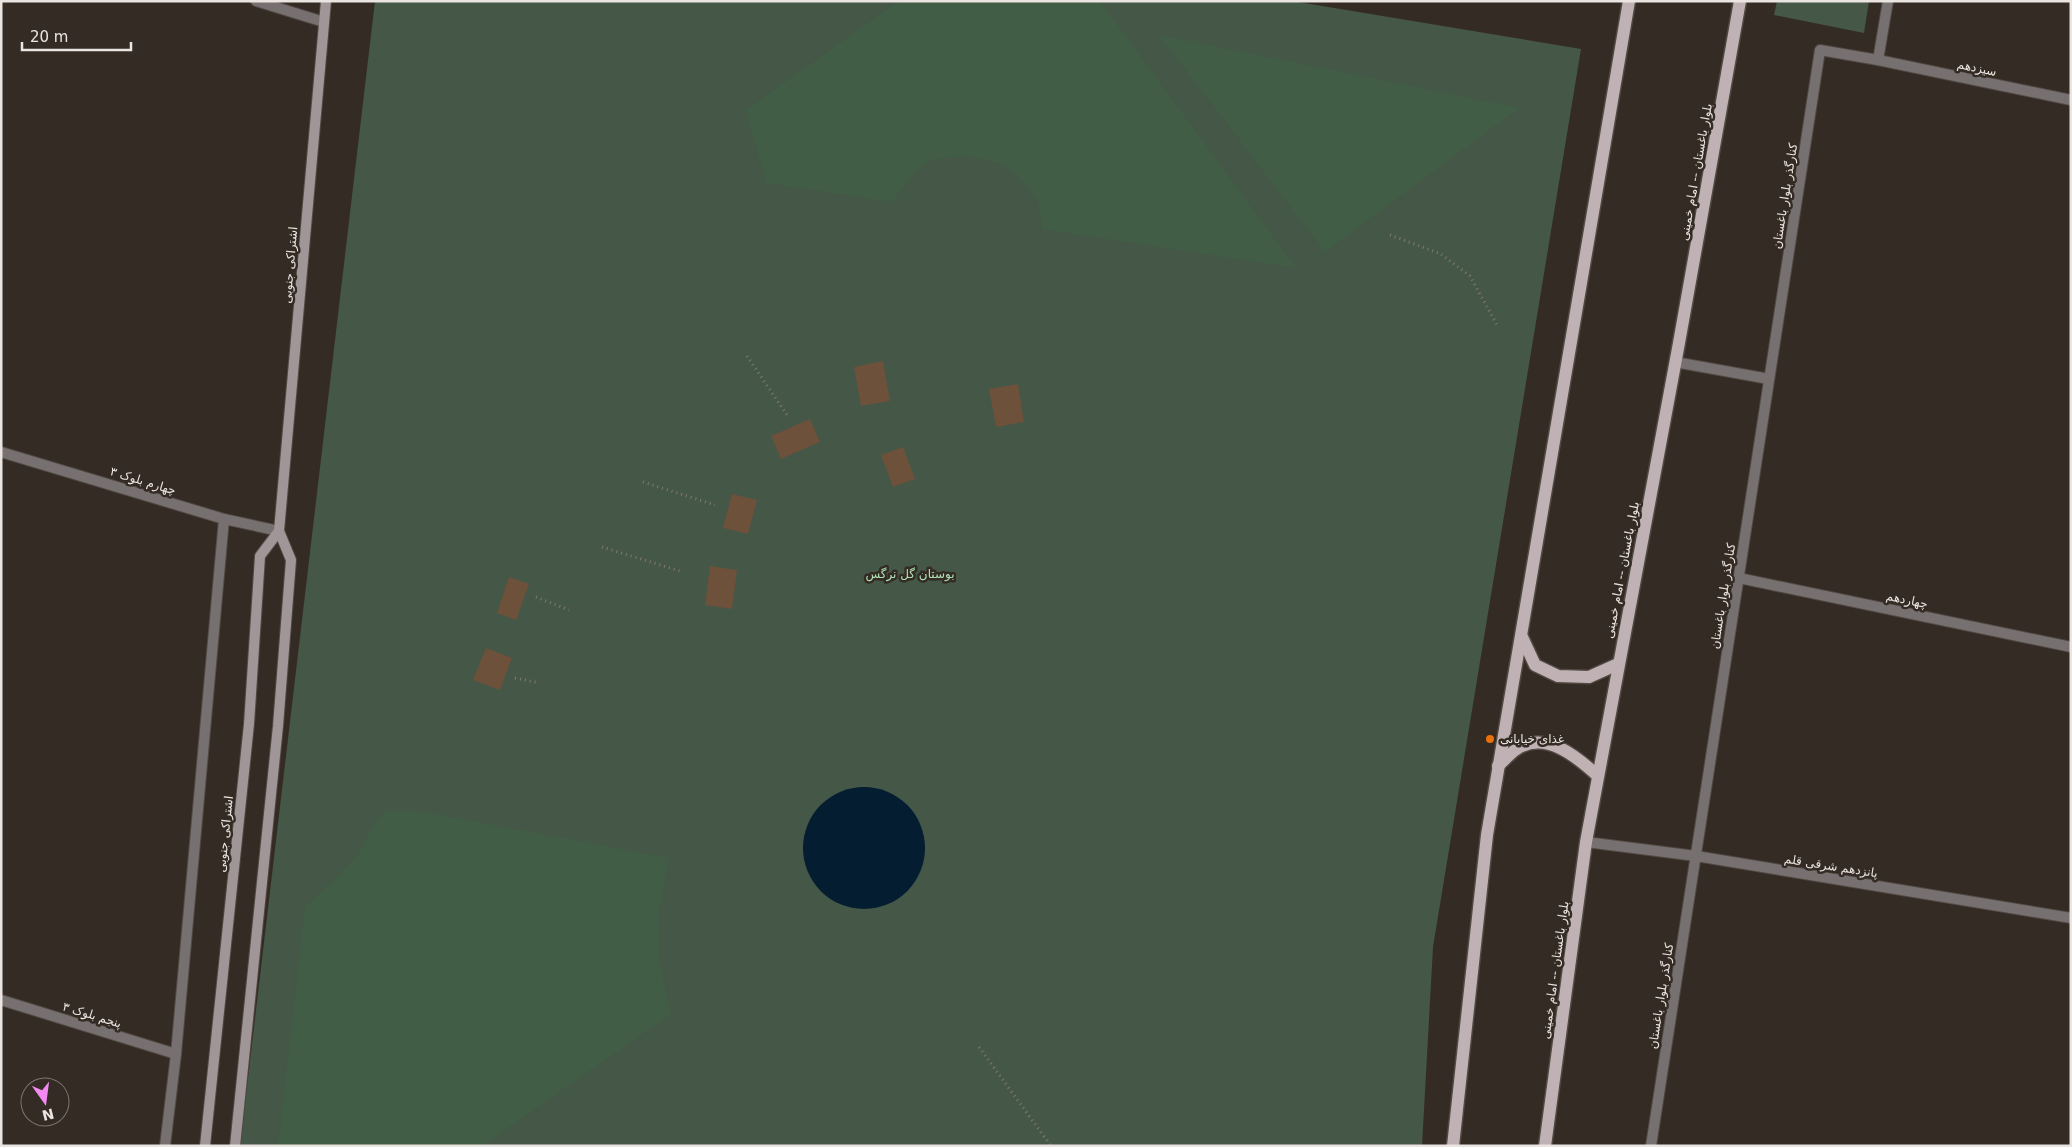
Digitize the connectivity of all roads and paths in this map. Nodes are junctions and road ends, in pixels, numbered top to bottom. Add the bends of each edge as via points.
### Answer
1 (256, 1) edge
2 (326, 1) edge
3 (1629, 1) edge
4 (1740, 1) edge
5 (1888, 1) edge
6 (324, 22) junction
7 (1820, 50) joint
8 (1878, 60) junction
9 (2071, 100) edge
10 (1390, 235) dead end
11 (1497, 325) dead end
12 (747, 356) dead end
13 (1675, 362) junction
14 (1769, 378) junction
15 (787, 416) dead end
16 (1, 452) edge
17 (643, 482) dead end
18 (715, 505) dead end
19 (224, 519) junction
20 (278, 530) junction
21 (602, 547) dead end
22 (683, 572) dead end
23 (1739, 578) junction
24 (536, 597) dead end
25 (569, 610) dead end
26 (1522, 637) junction
27 (2071, 646) edge
28 (1618, 664) junction
29 (515, 678) dead end
30 (539, 683) dead end
31 (1498, 766) junction
32 (1598, 776) junction
33 (1586, 842) junction
34 (1696, 856) junction
35 (2071, 918) edge
36 (1, 1000) edge
37 (979, 1047) dead end
38 (176, 1054) junction
39 (164, 1146) edge
40 (205, 1146) edge
41 (234, 1146) edge
42 (1051, 1146) edge
43 (1453, 1146) edge
44 (1545, 1146) edge
45 (1651, 1146) edge

1 - 6 street
2 - 6 main road, اشتراکی جنوبی
3 - 26 main road
4 - 13 main road, بلوار باغستان -- امام خمینی
5 - 8 street
6 - 20 main road, اشتراکی جنوبی
7 - 8 street, سیزدهم
7 - 14 street, کنارگذر بلوار باغستان
8 - 9 street, سیزدهم
10 - 11 path via 1441,254 1470,276
12 - 15 path
13 - 14 street
13 - 28 main road, بلوار باغستان -- امام خمینی
14 - 23 street, کنارگذر بلوار باغستان
16 - 19 street, چهارم بلوک ۳
17 - 18 path
19 - 20 street, چهارم بلوک ۳
19 - 38 street
20 - 40 main road, اشتراکی جنوبی via 260,556 249,724
20 - 41 main road via 292,560
21 - 22 path
23 - 27 street, چهاردهم
23 - 34 street, کنارگذر بلوار باغستان
24 - 25 path
26 - 28 main road via 1535,665 1558,676 1589,677
26 - 31 main road
28 - 32 main road, بلوار باغستان -- امام خمینی
29 - 30 path
31 - 32 main road via 1516,750 1534,743 1558,746
31 - 43 main road via 1487,835
32 - 33 main road, بلوار باغستان -- امام خمینی
33 - 34 street, پانزدهم شرقی قلم
33 - 44 main road, بلوار باغستان -- امام خمینی
34 - 35 street, پانزدهم شرقی قلم
34 - 45 street, کنارگذر بلوار باغستان
36 - 38 street, پنجم بلوک ۳
37 - 42 path
38 - 39 street

